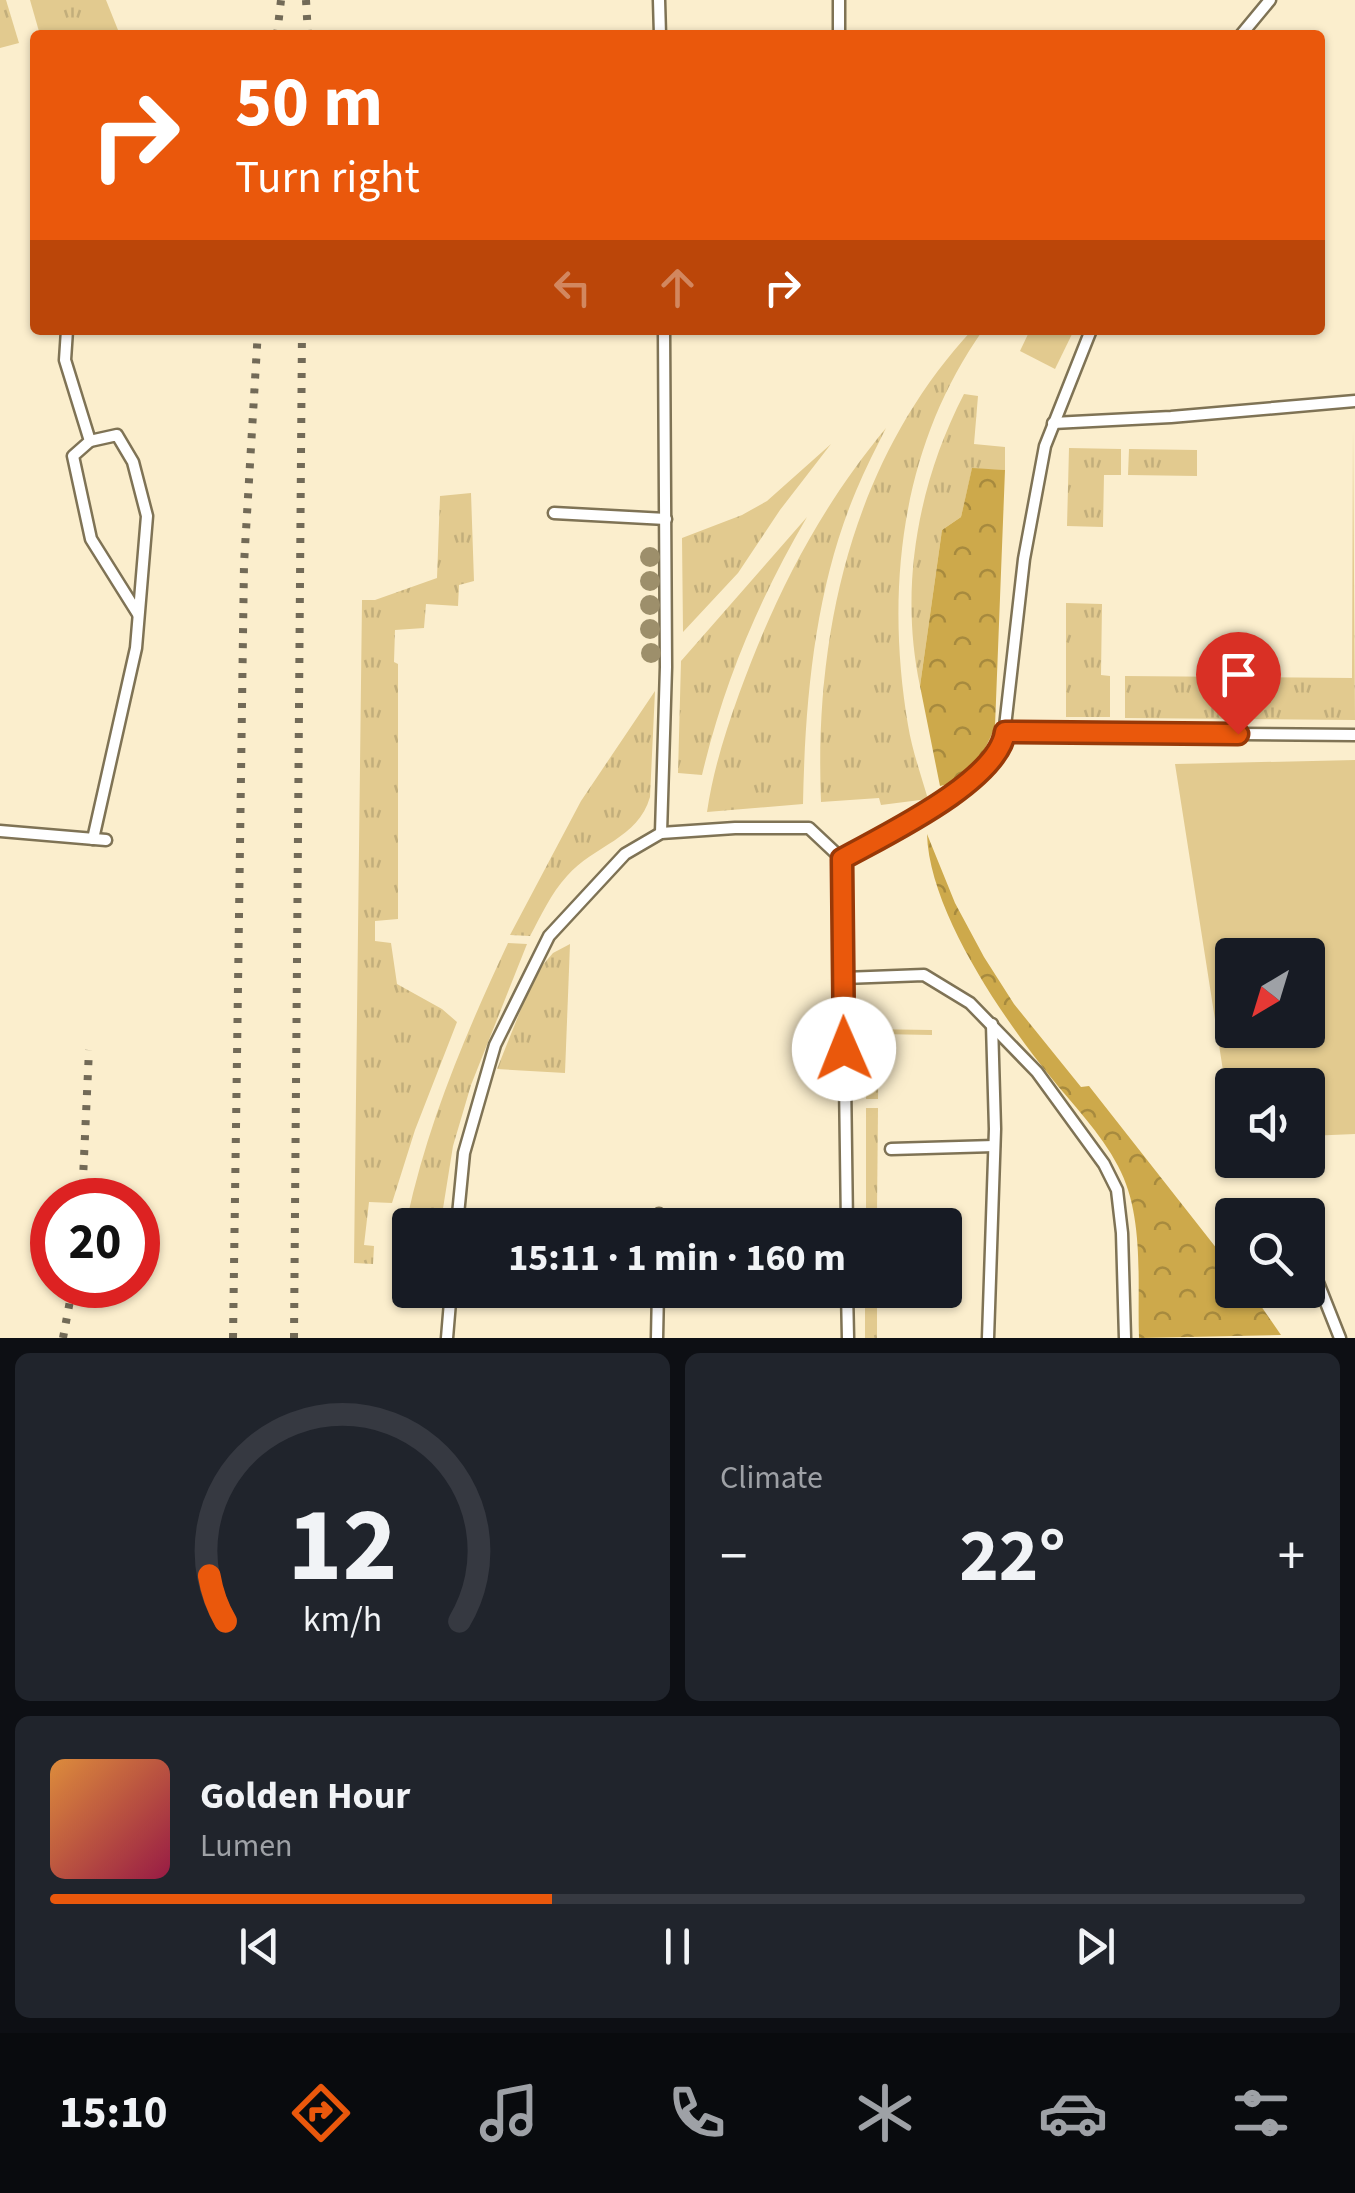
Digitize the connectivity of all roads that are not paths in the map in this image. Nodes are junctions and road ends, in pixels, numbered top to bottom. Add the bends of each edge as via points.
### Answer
1 (660, 0) edge
2 (839, 0) edge
3 (1270, 0) edge
4 (660, 30) edge
5 (839, 30) edge
6 (1245, 30) edge
7 (67, 335) edge
8 (664, 335) edge
9 (1089, 335) edge
10 (1355, 401) edge
11 (1052, 423) junction
12 (90, 441) junction
13 (554, 513) dead end
14 (666, 519) junction
15 (138, 615) junction
16 (1005, 732) junction
17 (1355, 735) edge
18 (0, 830) edge
19 (662, 833) junction
20 (93, 839) junction
21 (106, 840) dead end
22 (842, 859) junction
23 (844, 978) junction
24 (992, 1022) junction
25 (994, 1146) junction
26 (891, 1150) dead end
27 (459, 1208) edge
28 (847, 1208) edge
29 (1325, 1300) edge
30 (450, 1308) edge
31 (658, 1308) edge
32 (848, 1308) edge
33 (447, 1338) edge
34 (657, 1338) edge
35 (848, 1338) edge
36 (988, 1338) edge
37 (1125, 1338) edge
38 (1340, 1338) edge

1 - 4 lane
2 - 5 lane
3 - 6 lane
7 - 12 lane via 65,360
8 - 14 lane
9 - 11 lane
10 - 11 lane
11 - 16 lane via 1024,559
12 - 15 lane via 73,456 91,540
12 - 15 lane via 117,435 138,480 147,516
13 - 14 lane
14 - 19 lane
15 - 20 lane
16 - 17 lane
16 - 22 lane via 1003,744 964,788
18 - 20 lane
19 - 22 lane via 809,828
19 - 27 lane via 625,854 549,936 496,1045 464,1153
20 - 21 lane
22 - 23 lane
23 - 24 lane via 924,975
23 - 28 lane
24 - 25 lane
24 - 37 lane via 1037,1072 1117,1190
25 - 26 lane
25 - 36 lane
29 - 38 lane
30 - 33 lane
31 - 34 lane
32 - 35 lane

